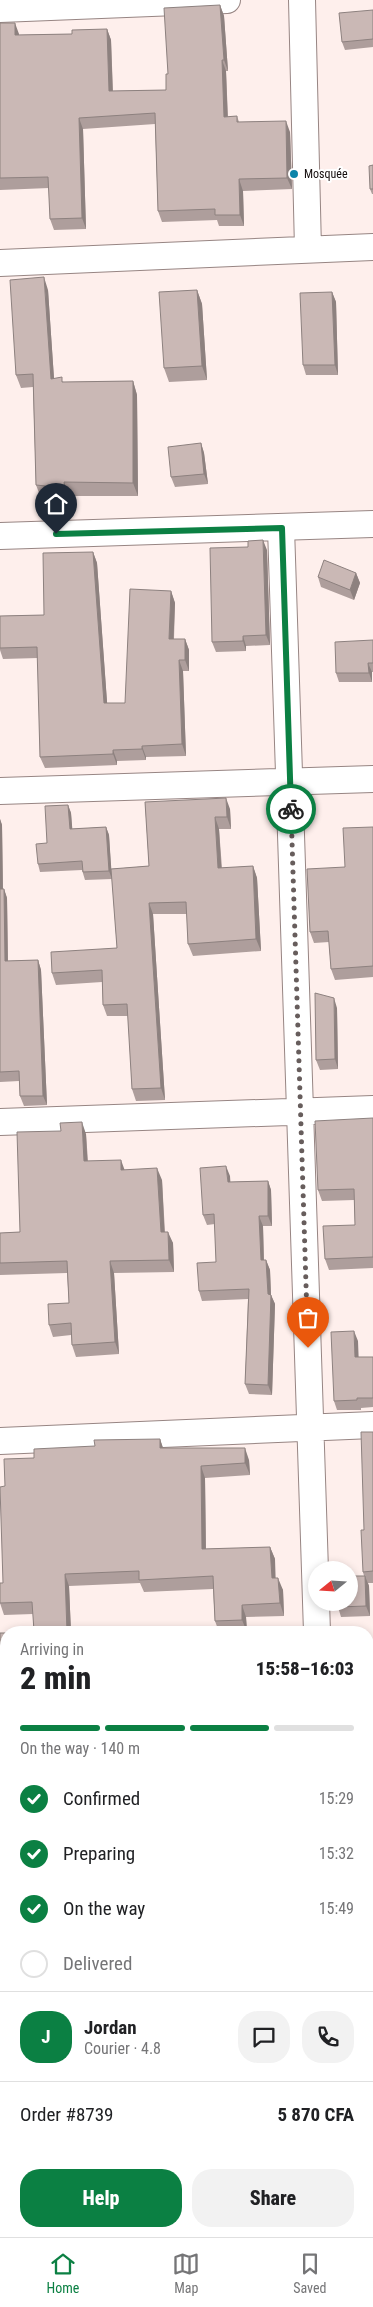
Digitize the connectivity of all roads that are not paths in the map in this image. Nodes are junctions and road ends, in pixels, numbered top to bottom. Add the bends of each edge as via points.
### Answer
1 (227, 0) edge
2 (302, 0) edge
3 (0, 9) edge
4 (373, 247) edge
5 (308, 250) junction
6 (0, 263) edge
7 (373, 524) edge
8 (282, 528) junction
9 (0, 536) edge
10 (373, 778) edge
11 (290, 781) junction
12 (0, 790) edge
13 (373, 1109) edge
14 (300, 1112) junction
15 (0, 1122) edge
16 (373, 1425) edge
17 (311, 1427) junction
18 (0, 1441) edge
19 (317, 1626) edge

1 - 3 street
2 - 5 street
4 - 5 street
5 - 6 street
7 - 8 street
8 - 9 street
8 - 11 street
10 - 11 street
11 - 12 street
11 - 14 street
13 - 14 street
14 - 15 street
14 - 17 street
16 - 17 street
17 - 18 street
17 - 19 street

